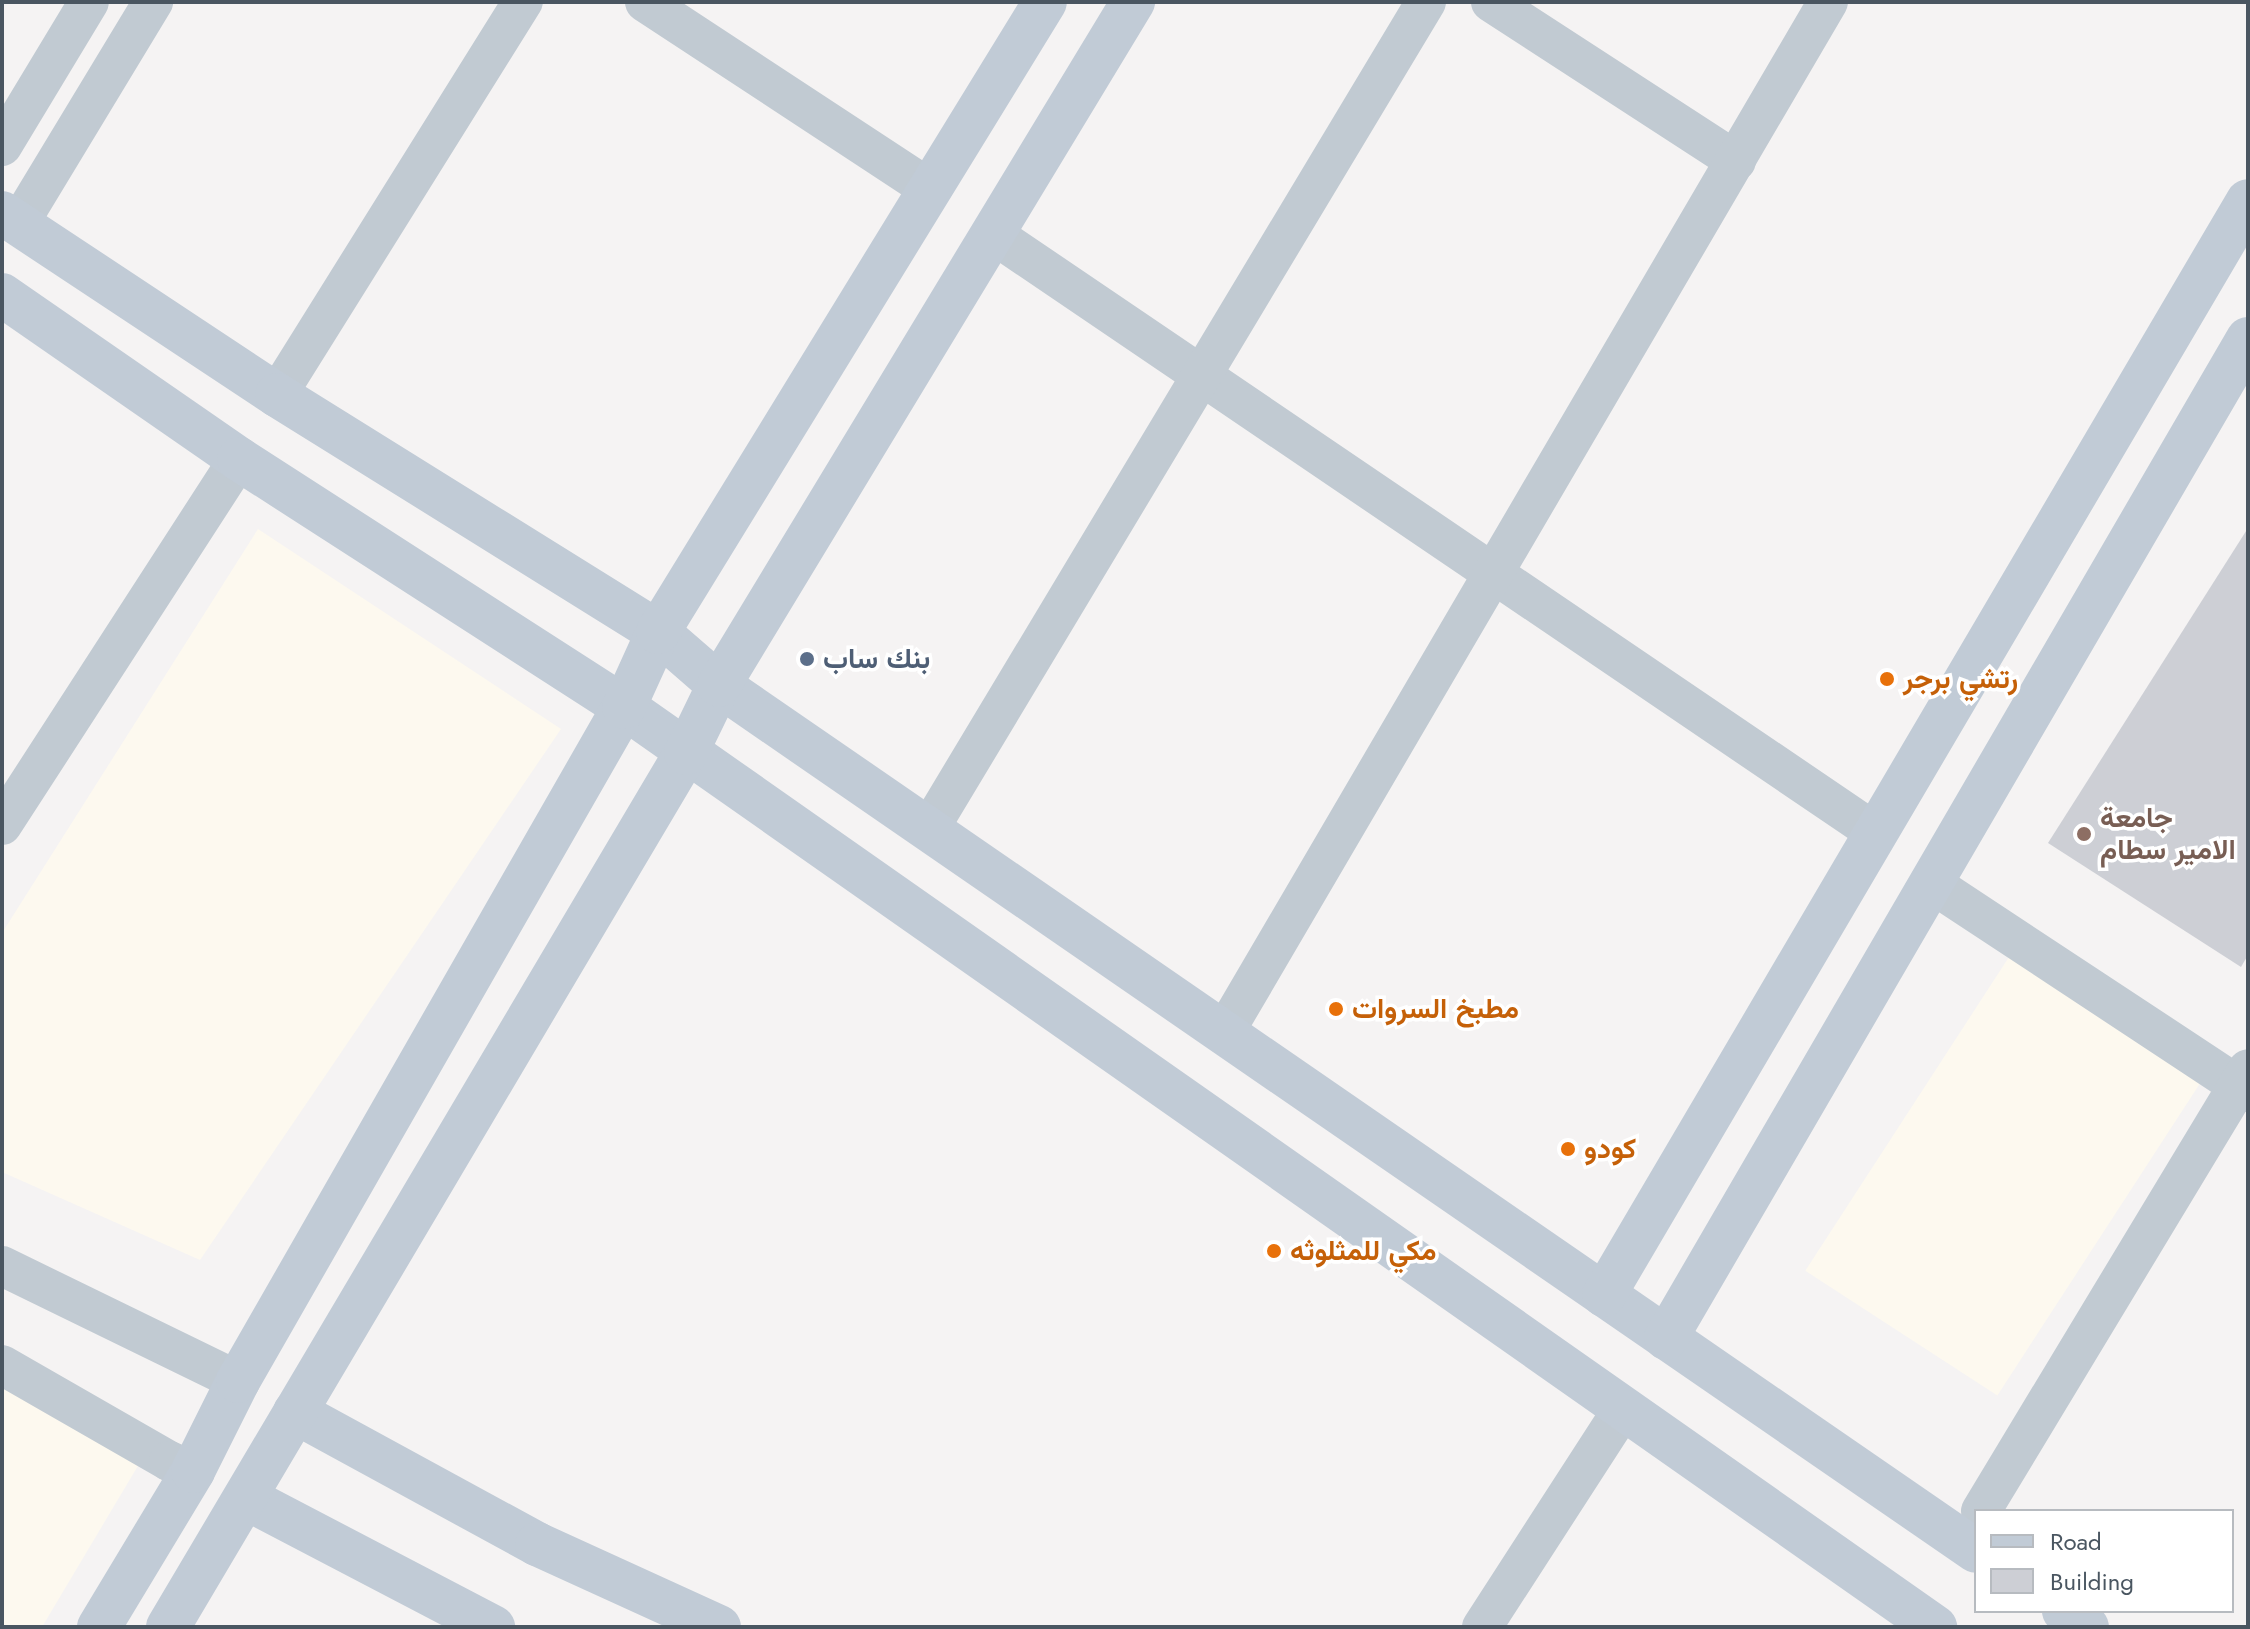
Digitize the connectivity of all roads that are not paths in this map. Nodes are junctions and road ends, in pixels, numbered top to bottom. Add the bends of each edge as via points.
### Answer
1 (89, 2) edge
2 (153, 2) edge
3 (523, 2) edge
4 (645, 2) edge
5 (1045, 2) edge
6 (1133, 2) edge
7 (1426, 2) edge
8 (1491, 2) edge
9 (1828, 2) edge
10 (2, 146) edge
11 (1736, 161) junction
12 (930, 189) junction
13 (2248, 201) edge
14 (10, 219) edge
15 (993, 234) junction
16 (2, 295) edge
17 (2248, 339) edge
18 (1202, 375) junction
19 (277, 395) junction
20 (239, 459) junction
21 (1493, 573) junction
22 (658, 632) junction
23 (719, 685) junction
24 (624, 707) junction
25 (686, 753) junction
26 (2, 825) edge
27 (929, 829) junction
28 (1876, 833) junction
29 (1931, 883) junction
30 (1224, 1033) junction
31 (2245, 1082) edge
32 (2, 1266) edge
33 (1604, 1295) junction
34 (1666, 1338) junction
35 (2, 1365) edge
36 (238, 1381) junction
37 (1623, 1409) junction
38 (295, 1412) junction
39 (193, 1471) junction
40 (246, 1498) junction
41 (1987, 1509) edge
42 (1974, 1531) edge
43 (2067, 1613) edge
44 (1933, 1626) edge
45 (99, 1627) edge
46 (168, 1627) edge
47 (493, 1627) edge
48 (719, 1627) edge
49 (1482, 1627) edge
50 (2087, 1627) edge

1 - 10 street
2 - 14 street
3 - 19 street
4 - 12 street
5 - 12 street
6 - 15 street
7 - 18 street
8 - 11 street
9 - 11 street
11 - 21 street
12 - 22 street
13 - 28 street
14 - 19 street
15 - 18 street
15 - 23 street
16 - 20 street
17 - 29 street
18 - 21 street
18 - 27 street
19 - 22 street
20 - 24 street
20 - 26 street
21 - 28 street
21 - 30 street
22 - 23 street
22 - 24 street
23 - 25 street
23 - 27 street
24 - 25 street
24 - 36 street
25 - 37 street
25 - 38 street
27 - 30 street
28 - 33 street
29 - 31 street
29 - 34 street
30 - 33 street
31 - 41 street
32 - 36 street
33 - 34 street
34 - 42 street
35 - 39 street
36 - 39 street
37 - 44 street
37 - 49 street
38 - 40 street
38 - 48 street via 537,1544
39 - 45 street
40 - 46 street
40 - 47 street
43 - 50 street

